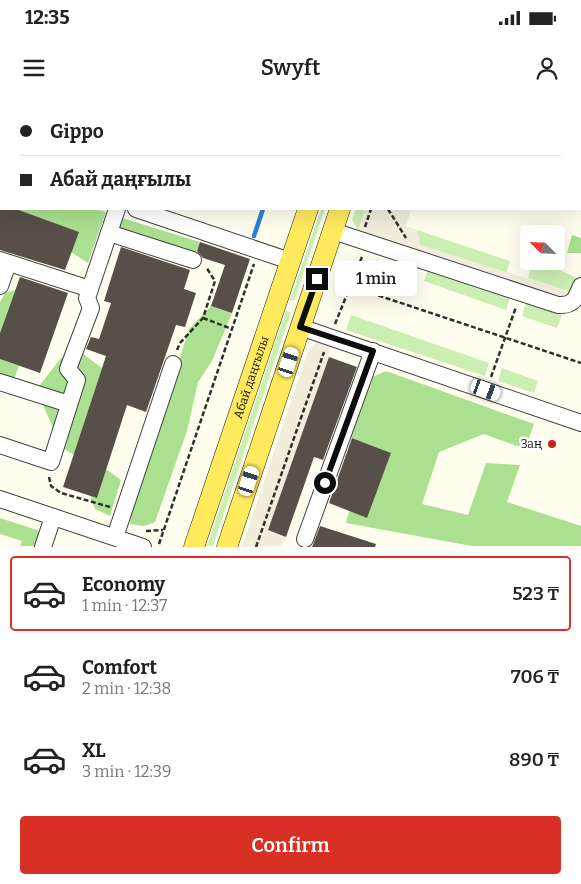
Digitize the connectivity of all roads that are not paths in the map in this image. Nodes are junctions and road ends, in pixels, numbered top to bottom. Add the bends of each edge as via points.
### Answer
1 (117, 210) edge
2 (139, 210) edge
3 (308, 210) edge
4 (340, 210) edge
5 (333, 231) junction
6 (109, 233) junction
7 (193, 260) road end
8 (290, 261) junction
9 (4, 262) edge
10 (0, 286) edge
11 (581, 286) edge
12 (90, 289) junction
13 (300, 327) junction
14 (373, 351) junction
15 (174, 364) road end
16 (0, 382) edge
17 (69, 404) junction
18 (581, 423) edge
19 (0, 446) edge
20 (0, 499) edge
21 (53, 517) junction
22 (115, 537) junction
23 (305, 539) dead end
24 (151, 545) edge
25 (43, 546) edge
26 (194, 546) edge
27 (227, 546) edge

1 - 6 street
2 - 8 street
3 - 8 main road, Абай даңғылы
4 - 5 main road
5 - 11 street via 558,305 572,303
5 - 13 main road
6 - 7 street
6 - 12 street
8 - 26 main road, Абай даңғылы
9 - 10 street
9 - 12 street
12 - 17 street via 87,298 91,308 68,369 77,380
13 - 14 street
13 - 27 main road
14 - 18 street
14 - 23 street
15 - 22 street
16 - 17 street
17 - 19 street via 51,462
20 - 21 street
21 - 22 street
21 - 25 street
22 - 24 street

